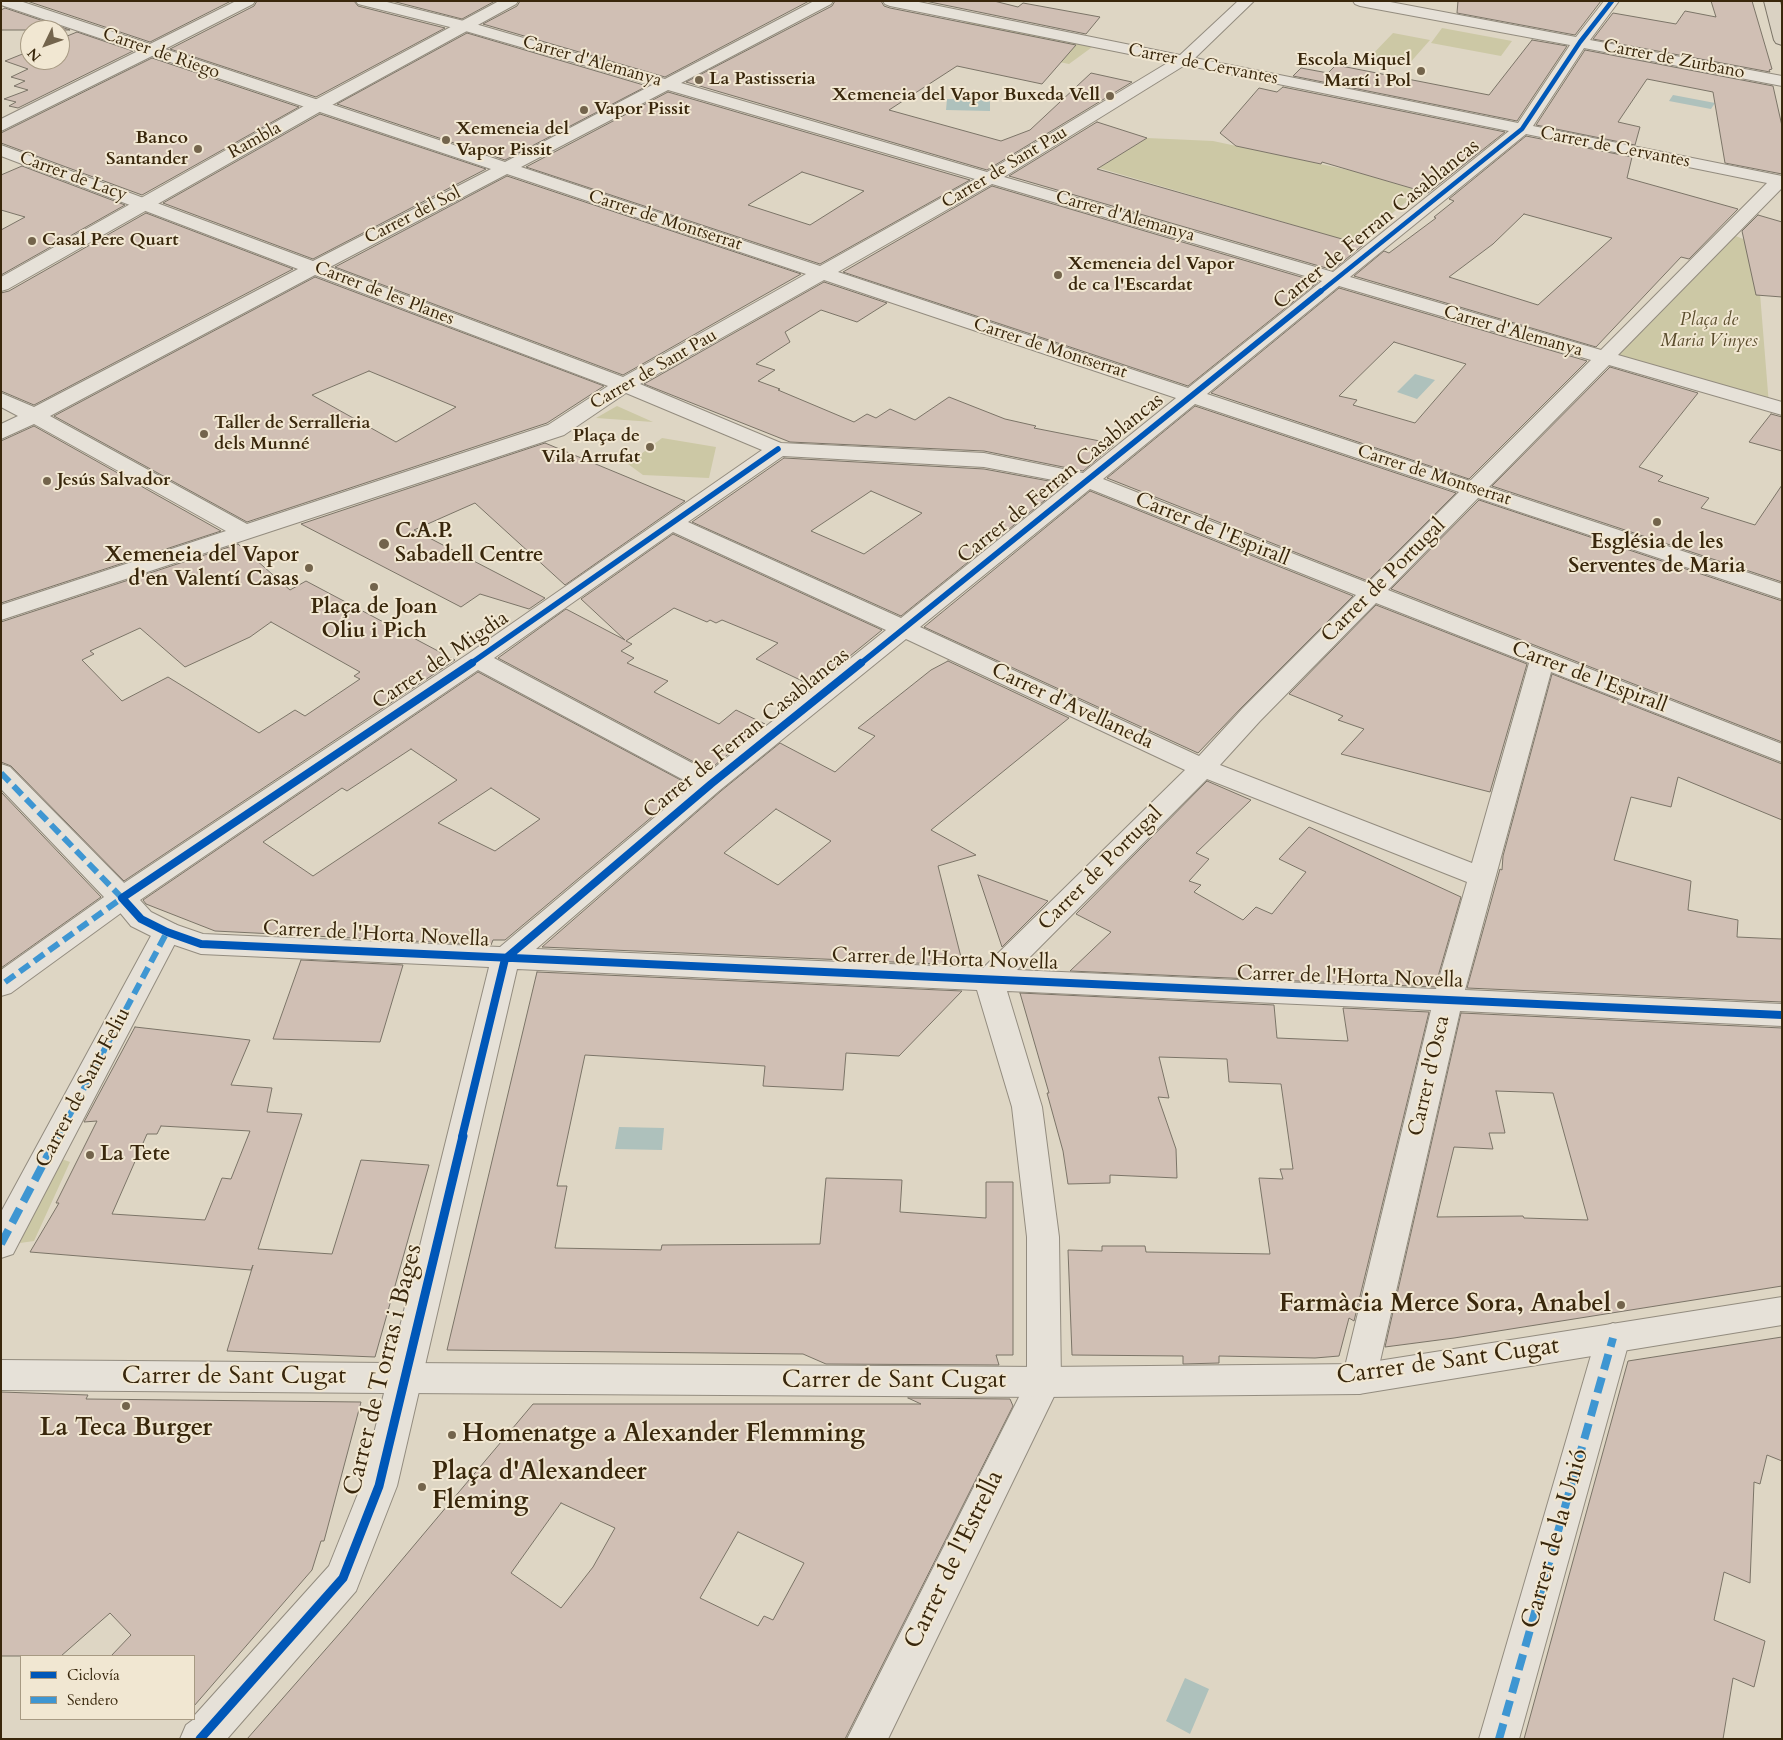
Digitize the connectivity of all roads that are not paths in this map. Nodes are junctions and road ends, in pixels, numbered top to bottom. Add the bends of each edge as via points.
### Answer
1 (4, 1) edge
2 (248, 1) edge
3 (363, 1) edge
4 (511, 1) edge
5 (826, 1) edge
6 (890, 1) edge
7 (1247, 1) edge
8 (1360, 1) edge
9 (1612, 1) edge
10 (1772, 1) edge
11 (467, 26) junction
12 (1782, 40) edge
13 (1580, 42) junction
14 (150, 51) junction
15 (1183, 60) junction
16 (1782, 81) edge
17 (668, 84) junction
18 (317, 106) junction
19 (1, 126) edge
20 (1522, 129) junction
21 (1, 150) edge
22 (506, 168) junction
23 (990, 178) junction
24 (1780, 181) edge
25 (144, 204) junction
26 (314, 268) junction
27 (823, 273) junction
28 (1337, 280) junction
29 (1, 285) edge
30 (1604, 358) junction
31 (624, 386) junction
32 (1192, 396) junction
33 (1, 399) edge
34 (1782, 409) edge
35 (36, 416) junction
36 (1, 433) edge
37 (778, 449) junction
38 (1086, 480) junction
39 (1476, 489) junction
40 (671, 523) junction
41 (246, 533) junction
42 (1782, 592) edge
43 (1371, 593) junction
44 (1, 613) edge
45 (904, 629) junction
46 (477, 659) junction
47 (1542, 660) junction
48 (1782, 754) edge
49 (1203, 768) junction
50 (1, 773) edge
51 (711, 784) junction
52 (1480, 877) junction
53 (122, 898) junction
54 (167, 932) junction
55 (505, 959) junction
56 (989, 980) junction
57 (1, 985) edge
58 (1448, 1000) junction
59 (1782, 1015) edge
60 (1, 1244) edge
61 (1782, 1311) edge
62 (1613, 1338) junction
63 (1, 1375) edge
64 (404, 1378) junction
65 (1359, 1379) junction
66 (1044, 1382) junction
67 (200, 1739) edge
68 (867, 1739) edge
69 (1499, 1739) edge

1 - 14 street, Carrer de Riego
2 - 14 street
3 - 11 street, Carrer d'Alemanya
4 - 11 street, Rambla
5 - 17 street, Carrer del Sol
6 - 15 street, Carrer de Cervantes
7 - 15 street, Carrer de Sant Pau
8 - 13 street, Carrer de Zurbano
9 - 13 street, Carrer de Ferran Casablancas
10 - 12 main road
11 - 17 street, Carrer d'Alemanya
11 - 18 street, Rambla
13 - 16 street, Carrer de Zurbano
13 - 20 street, Carrer de Ferran Casablancas
14 - 18 street, Carrer de Riego
14 - 19 street
15 - 20 street, Carrer de Cervantes
15 - 23 street, Carrer de Sant Pau
17 - 22 street, Carrer del Sol
17 - 23 street, Carrer d'Alemanya
18 - 22 street, Carrer de Montserrat
18 - 25 street, Rambla
20 - 24 street, Carrer de Cervantes
20 - 28 street, Carrer de Ferran Casablancas
21 - 25 street, Carrer de Lacy
22 - 26 street, Carrer del Sol
22 - 27 street, Carrer de Montserrat
23 - 27 street, Carrer de Sant Pau
23 - 28 street, Carrer d'Alemanya
24 - 30 street, Carrer de Portugal
25 - 26 street, Carrer de les Planes
25 - 29 street, Rambla
26 - 31 street, Carrer de les Planes
26 - 35 street, Carrer del Sol
27 - 31 street, Carrer de Sant Pau
27 - 32 street, Carrer de Montserrat
28 - 30 street, Carrer d'Alemanya
28 - 32 street, Carrer de Ferran Casablancas
30 - 34 street, Carrer d'Alemanya
30 - 39 street, Carrer de Portugal
31 - 37 street, Carrer de l'Espirall
31 - 41 street, Carrer de Sant Pau via 556,430
32 - 38 street, Carrer de Ferran Casablancas
32 - 39 street, Carrer de Montserrat
33 - 35 street
35 - 36 street, Carrer del Sol
35 - 41 street
37 - 38 street, Carrer de l'Espirall via 984,460
37 - 40 street, Carrer del Migdia
38 - 43 street, Carrer de l'Espirall
38 - 45 street, Carrer de Ferran Casablancas
39 - 42 street, Carrer de Montserrat
39 - 43 street, Carrer de Portugal
40 - 45 street, Carrer d'Avellaneda
40 - 46 street, Carrer del Migdia
41 - 44 street, Carrer de Sant Pau
43 - 47 street, Carrer de l'Espirall
43 - 49 street, Carrer de Portugal
45 - 49 street, Carrer d'Avellaneda
45 - 51 street, Carrer de Ferran Casablancas
46 - 51 street
46 - 53 street, Carrer del Migdia
47 - 48 street, Carrer de l'Espirall
47 - 52 street, Carrer d'Osca
49 - 52 street, Carrer d'Avellaneda
49 - 56 street, Carrer de Portugal
50 - 53 street, Carrer de l'Horta Novella
51 - 55 street, Carrer de Ferran Casablancas
52 - 58 street, Carrer d'Osca
53 - 54 street, Carrer de l'Horta Novella via 141,919
53 - 57 street, Carrer del Migdia
54 - 55 street, Carrer de l'Horta Novella via 201,944
54 - 60 street, Carrer de Sant Feliu
55 - 56 street, Carrer de l'Horta Novella
55 - 64 street, Carrer de Torras i Bages
56 - 58 street, Carrer de l'Horta Novella
56 - 66 street via 1027,1107 1043,1237
58 - 59 street, Carrer de l'Horta Novella
58 - 65 street, Carrer d'Osca
61 - 62 street, Carrer de Sant Cugat
62 - 65 street, Carrer de Sant Cugat
62 - 69 street, Carrer de la Unió
63 - 64 street, Carrer de Sant Cugat
64 - 66 street, Carrer de Sant Cugat
64 - 67 street, Carrer de Torras i Bages via 379,1486 343,1578
65 - 66 street, Carrer de Sant Cugat
66 - 68 street, Carrer de l'Estrella

